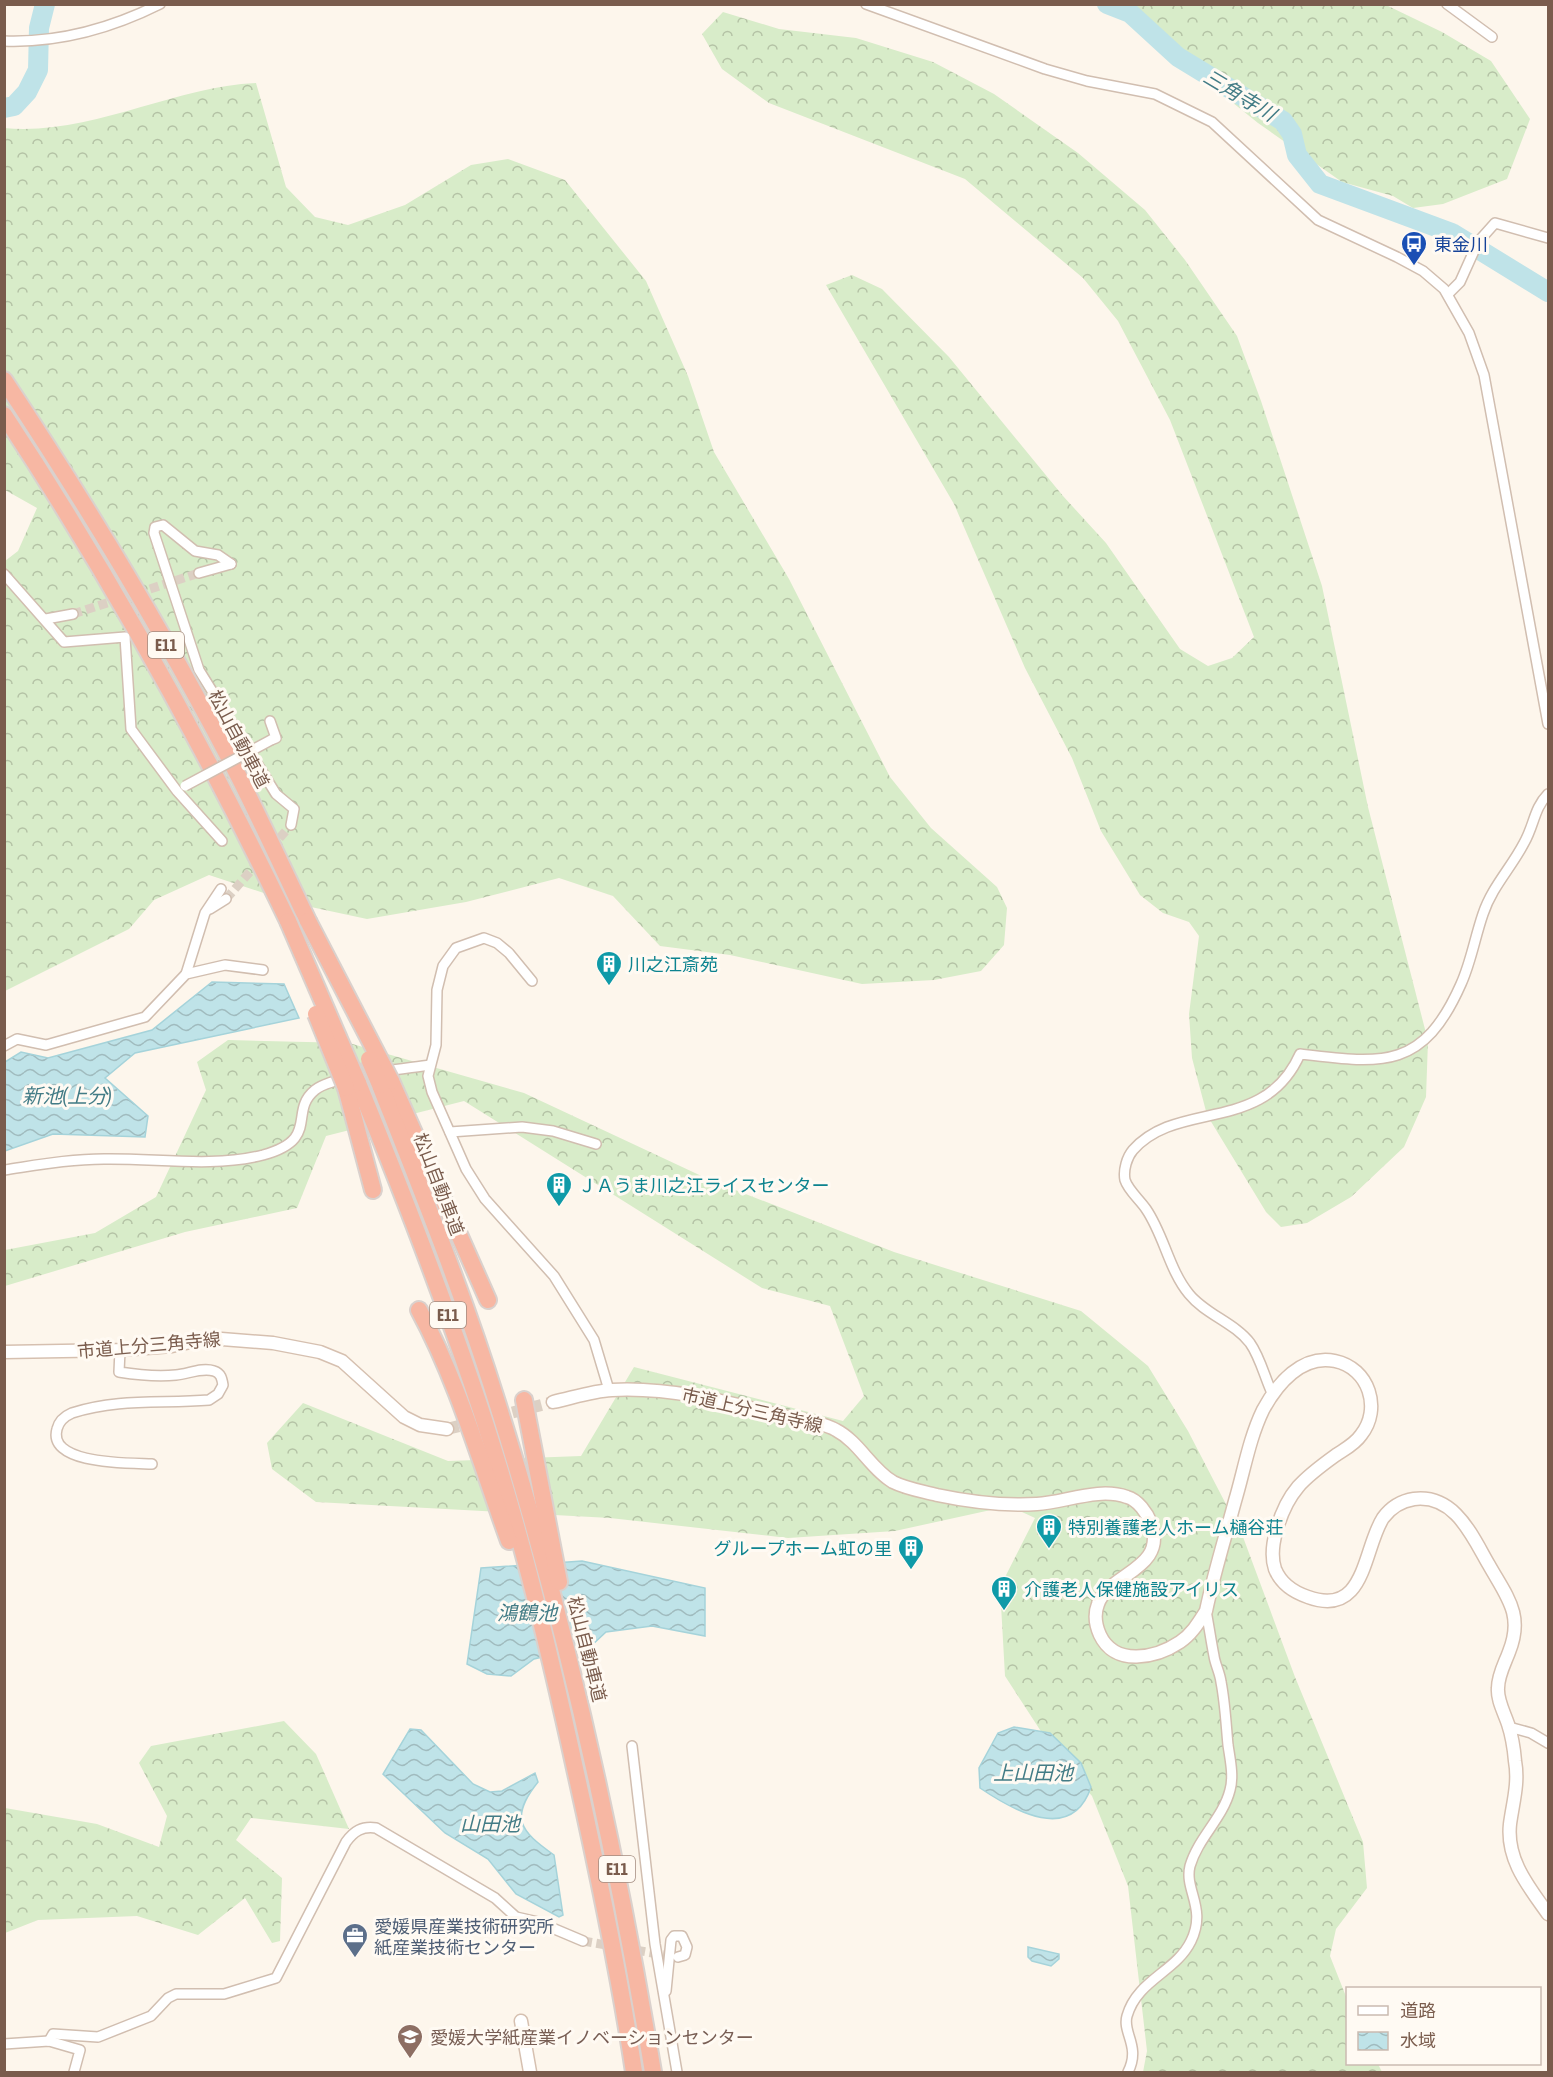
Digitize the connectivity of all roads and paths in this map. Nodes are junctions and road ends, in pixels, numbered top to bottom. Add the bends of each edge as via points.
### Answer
1 (159, 4) edge
2 (867, 4) edge
3 (1447, 4) edge
4 (1492, 37) dead end
5 (4, 41) edge
6 (1548, 238) edge
7 (1448, 294) junction
8 (4, 380) edge
9 (4, 415) edge
10 (199, 573) tunnel mouth
11 (4, 574) edge
12 (73, 614) tunnel mouth
13 (46, 619) junction
14 (270, 721) dead end
15 (1548, 724) edge
16 (177, 791) junction
17 (1548, 795) edge
18 (291, 825) dead end
19 (222, 841) dead end
20 (221, 889) tunnel mouth
21 (226, 899) tunnel mouth
22 (205, 913) junction
23 (263, 970) dead end
24 (186, 974) junction
25 (532, 981) dead end
26 (4, 1046) edge
27 (430, 1065) junction
28 (386, 1083) junction
29 (352, 1085) junction
30 (450, 1132) junction
31 (596, 1144) dead end
32 (4, 1170) edge
33 (373, 1190) dead end
34 (488, 1300) dead end
35 (419, 1310) dead end
36 (120, 1350) junction
37 (4, 1352) edge
38 (609, 1390) junction
39 (1272, 1393) junction
40 (524, 1400) dead end
41 (553, 1402) tunnel mouth
42 (447, 1429) tunnel mouth
43 (152, 1464) dead end
44 (548, 1550) junction
45 (518, 1552) junction
46 (1206, 1611) junction
47 (1509, 1727) junction
48 (1548, 1743) edge
49 (632, 1746) dead end
50 (1548, 1914) edge
51 (583, 1941) tunnel mouth
52 (678, 1957) dead end
53 (665, 2006) junction
54 (521, 2021) dead end
55 (49, 2041) junction
56 (4, 2044) edge
57 (74, 2073) edge
58 (530, 2073) edge
59 (634, 2073) edge
60 (653, 2073) edge
61 (677, 2073) edge
62 (1128, 2073) edge

1 - 5 street via 109,27 54,40
2 - 7 street via 1045,69 1155,94 1183,107 1212,122 1318,220 1423,271
3 - 4 street
6 - 7 street via 1495,224 1478,242 1460,282
7 - 15 street via 1469,333 1484,375
8 - 28 highway, 松山自動車道 / E11, bridge via 144,606 238,777
9 - 29 highway, 松山自動車道 / E11, bridge via 125,609 246,833
10 - 18 street via 231,564 218,555 195,551 163,525 155,527 199,670 276,794 294,809
11 - 13 street
12 - 13 street
13 - 16 street via 64,642 125,637 131,729
14 - 16 street, bridge via 276,738
16 - 19 street
17 - 39 street via 1539,804 1525,842 1492,891 1462,983 1422,1043 1410,1052 1388,1058 1352,1060 1300,1054 1292,1073 1273,1093 1252,1104 1166,1129 1140,1142 1130,1153 1125,1181 1148,1212 1190,1295 1249,1343
20 - 22 street
21 - 22 street
22 - 24 street
23 - 24 street via 225,965
24 - 26 street via 145,1017 46,1045 17,1039
25 - 27 street via 496,943 471,940 456,948 443,966 437,990 436,1045
27 - 30 street via 432,1092
27 - 32 street via 332,1081 314,1090 299,1135 287,1146 262,1155 227,1161 63,1161
28 - 34 highway
28 - 44 highway, 松山自動車道 / E11
29 - 33 highway
29 - 45 highway, 松山自動車道 / E11 via 418,1232 471,1381
30 - 31 street via 522,1127 553,1131
30 - 38 street via 485,1199 554,1276 579,1315 594,1340
35 - 45 highway via 451,1380
36 - 37 street, 市道上分三角寺線
36 - 42 street, 市道上分三角寺線 via 237,1338 320,1352 342,1361 404,1418
36 - 43 street via 119,1372 144,1376 205,1370 221,1376 223,1385 209,1400 141,1400 70,1414 59,1422 55,1436 59,1447 70,1454
38 - 41 street, 市道上分三角寺線
38 - 46 street, 市道上分三角寺線 via 660,1390 834,1429 854,1442 891,1481 960,1499 1038,1504 1097,1494 1130,1497 1147,1512 1154,1537 1142,1563 1111,1586 1098,1603 1096,1621 1102,1640 1124,1656 1151,1654 1181,1641
39 - 46 street, 市道上分三角寺線 via 1254,1431
39 - 47 street, 市道上分三角寺線 via 1306,1362 1322,1359 1346,1364 1356,1372 1364,1380 1371,1401 1369,1422 1357,1440 1306,1477 1290,1496 1274,1540 1273,1556 1282,1580 1313,1599 1337,1599 1363,1575 1378,1527 1393,1506 1427,1498 1446,1505 1469,1531 1516,1614 1515,1638 1498,1683
40 - 44 highway
44 - 60 highway, 松山自動車道 / E11 via 629,1925
45 - 59 highway, 松山自動車道 / E11 via 554,1672 610,1925
46 - 62 street via 1221,1680 1232,1773 1230,1790 1190,1868 1197,1902 1191,1941 1142,1989 1126,2018 1134,2047 1134,2062
47 - 48 street
47 - 50 street, 市道上分三角寺線 via 1517,1771 1509,1829 1512,1853 1522,1877
49 - 53 street
51 - 55 street via 516,1917 495,1898 376,1828 367,1827 351,1834 346,1842 276,1978 224,1994 176,1994 151,2016 98,2037 53,2034
52 - 53 street via 685,1955 687,1947 684,1938 674,1936
53 - 61 street
54 - 58 street
55 - 56 street
55 - 57 street via 80,2050

